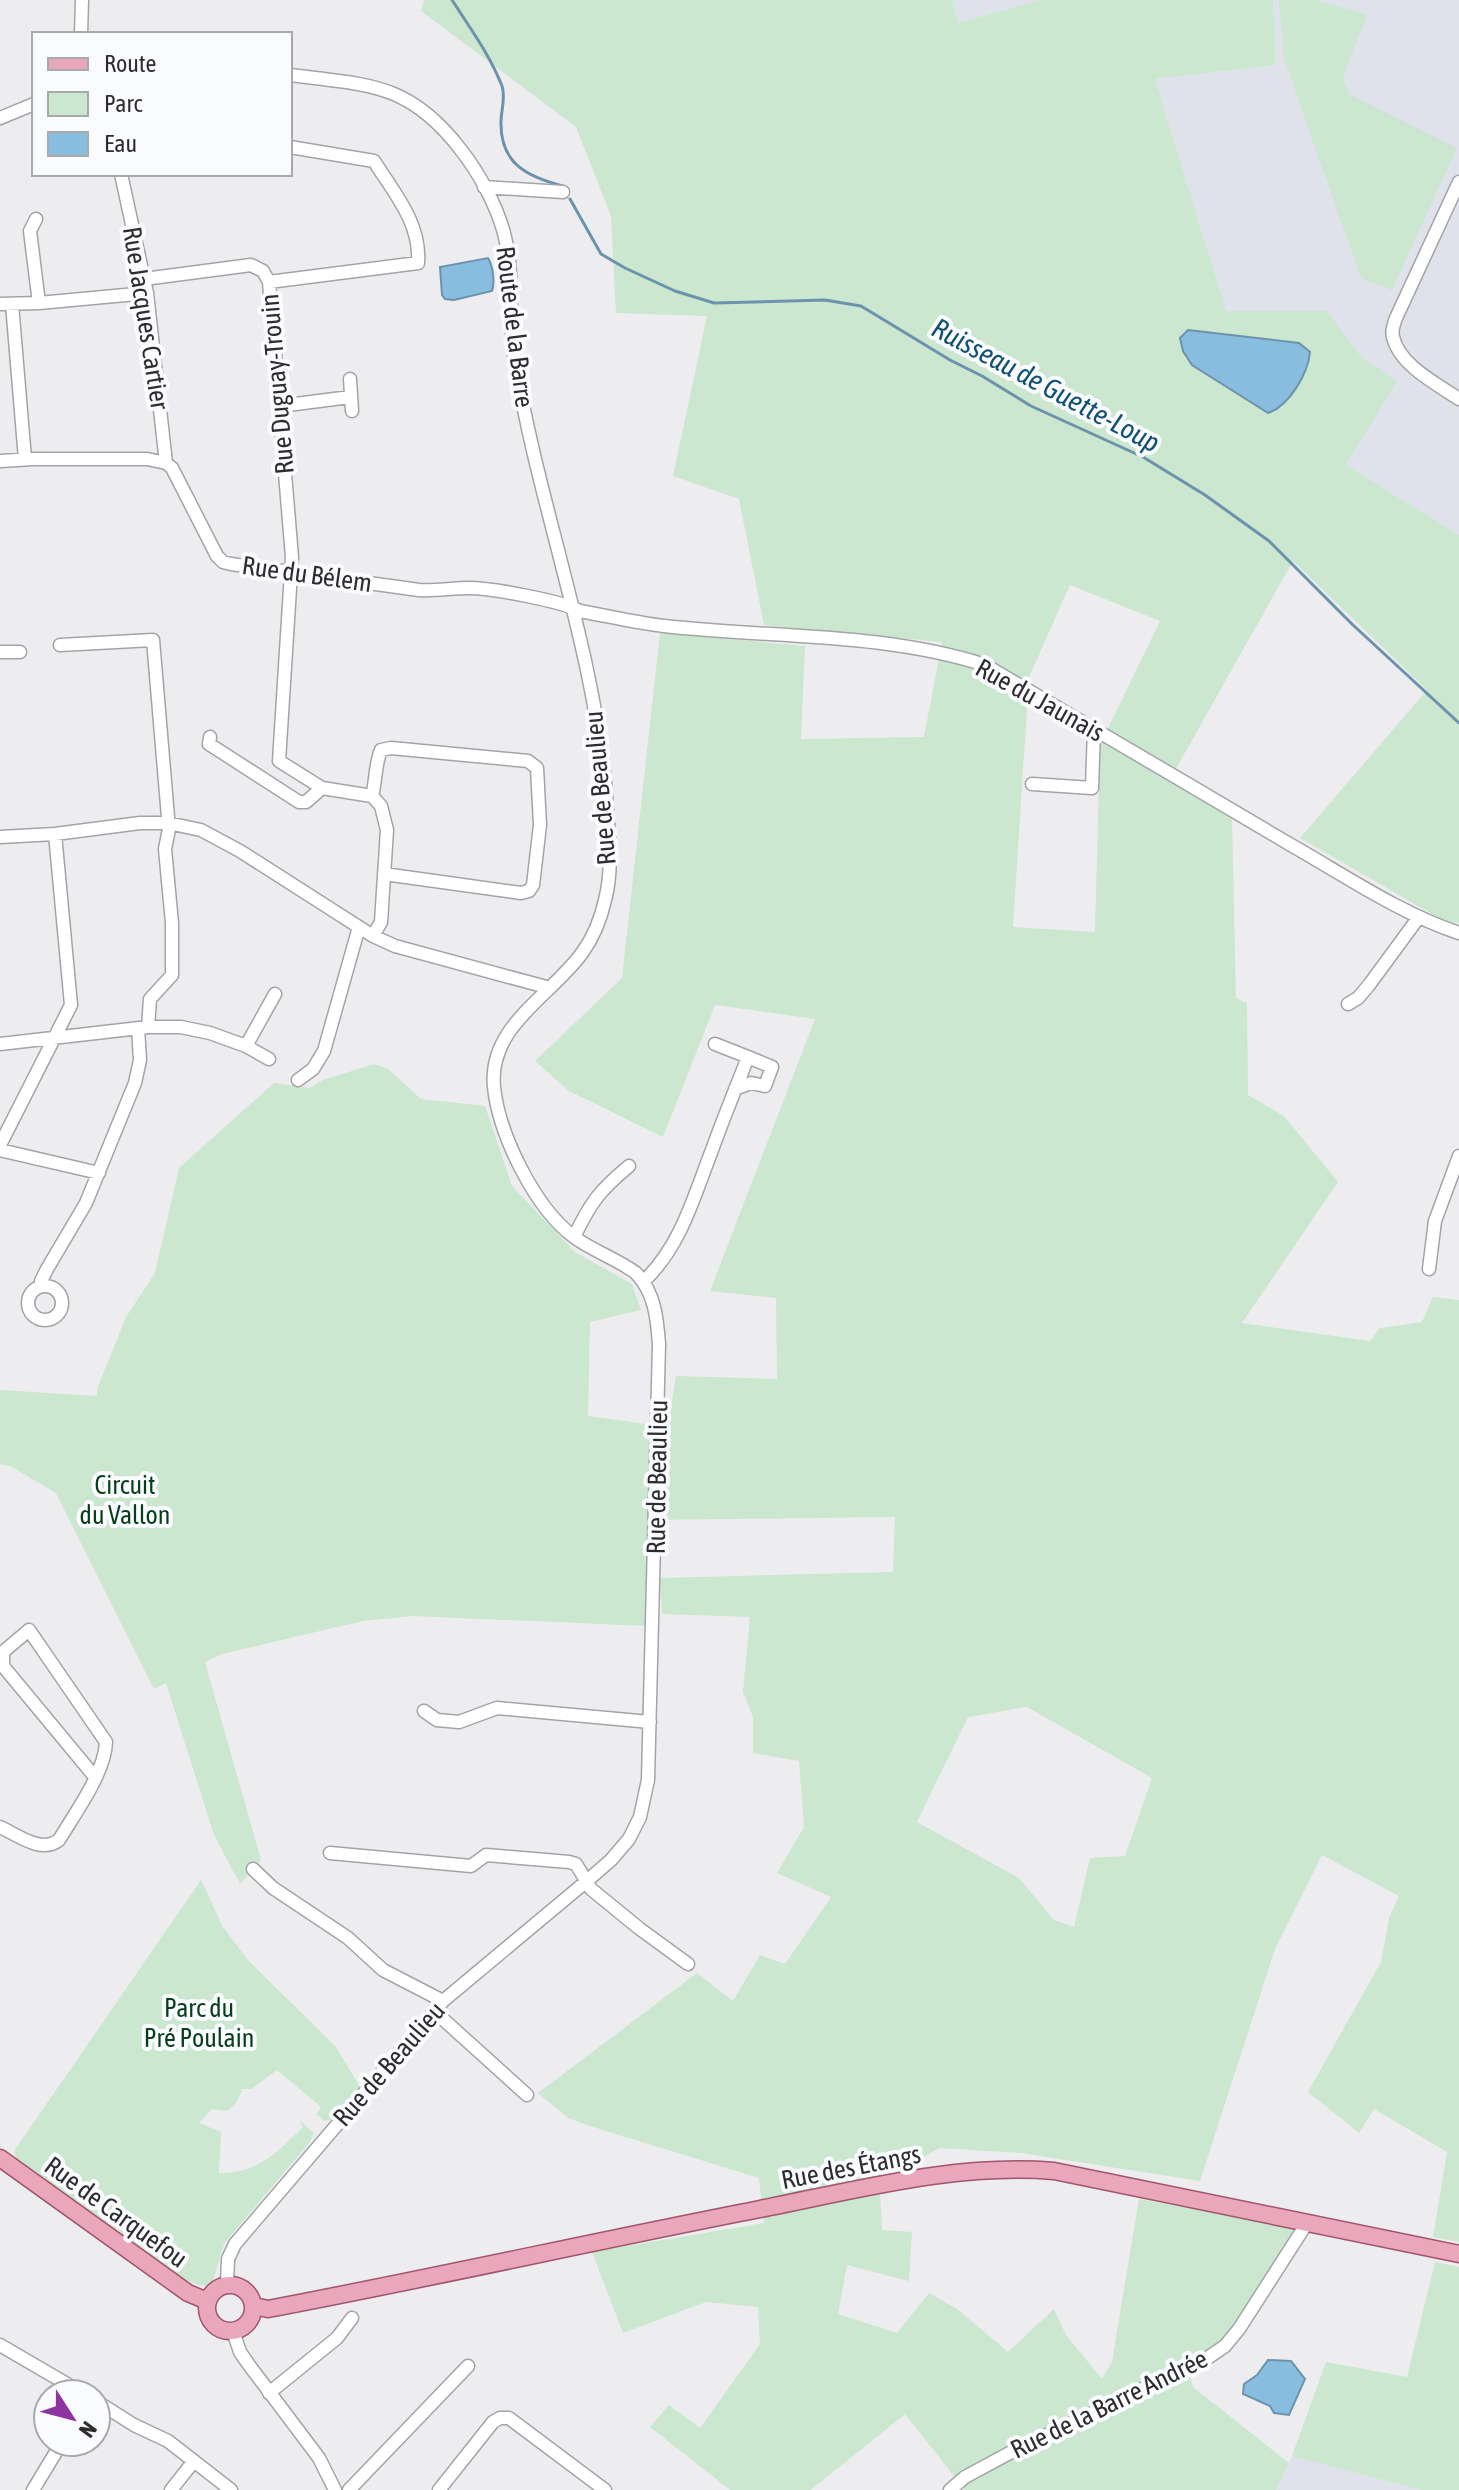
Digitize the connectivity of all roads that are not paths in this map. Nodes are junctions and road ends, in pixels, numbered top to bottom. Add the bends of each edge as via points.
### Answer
1 (82, 0) edge
2 (81, 32) edge
3 (292, 75) edge
4 (32, 105) edge
5 (0, 118) edge
6 (292, 147) edge
7 (121, 176) edge
8 (1459, 182) edge
9 (484, 187) junction
10 (563, 192) dead end
11 (36, 219) dead end
12 (144, 279) junction
13 (269, 282) junction
14 (147, 293) junction
15 (39, 303) junction
16 (6, 304) edge
17 (350, 379) dead end
18 (350, 397) junction
19 (1459, 399) edge
20 (280, 406) junction
21 (352, 411) dead end
22 (25, 459) junction
23 (0, 461) edge
24 (166, 463) junction
25 (292, 571) junction
26 (574, 608) junction
27 (60, 645) dead end
28 (0, 652) edge
29 (20, 652) dead end
30 (1094, 729) junction
31 (210, 737) dead end
32 (1032, 784) dead end
33 (322, 788) junction
34 (372, 796) junction
35 (168, 823) junction
36 (55, 834) junction
37 (0, 837) edge
38 (384, 874) junction
39 (1419, 917) junction
40 (359, 927) junction
41 (1459, 933) edge
42 (373, 936) junction
43 (550, 988) junction
44 (275, 994) dead end
45 (1348, 1004) dead end
46 (143, 1028) junction
47 (55, 1038) junction
48 (0, 1044) edge
49 (715, 1044) dead end
50 (246, 1046) junction
51 (748, 1057) junction
52 (269, 1059) dead end
53 (298, 1080) dead end
54 (735, 1089) junction
55 (0, 1148) edge
56 (1459, 1156) edge
57 (629, 1166) dead end
58 (99, 1173) junction
59 (574, 1237) junction
60 (1429, 1269) dead end
61 (644, 1281) junction
62 (41, 1286) dead end
63 (424, 1711) dead end
64 (650, 1722) junction
65 (95, 1777) junction
66 (0, 1827) edge
67 (330, 1853) dead end
68 (253, 1869) dead end
69 (588, 1880) junction
70 (688, 1964) dead end
71 (438, 2006) junction
72 (527, 2095) dead end
73 (0, 2158) edge
74 (1307, 2223) junction
75 (1459, 2254) edge
76 (227, 2284) junction
77 (207, 2301) junction
78 (254, 2306) junction
79 (352, 2318) dead end
80 (233, 2331) junction
81 (0, 2345) edge
82 (468, 2366) dead end
83 (57, 2378) edge
84 (269, 2393) junction
85 (112, 2411) edge
86 (52, 2458) edge
87 (194, 2461) junction
88 (33, 2490) edge
89 (171, 2490) edge
90 (231, 2490) edge
91 (335, 2490) edge
92 (349, 2490) edge
93 (439, 2490) edge
94 (605, 2490) edge
95 (950, 2490) edge

1 - 2 street
3 - 9 street, Route de la Barre via 363,85 413,102 463,151
4 - 5 street
6 - 13 street via 374,161 414,226 418,263
7 - 12 street, Rue Jacques Cartier
8 - 19 street via 1391,333 1407,360
9 - 10 street
9 - 26 street, Route de la Barre via 506,243 514,359
11 - 15 street via 30,231
12 - 13 street, Rue Duguay-Trouin via 251,265
12 - 14 street, Rue Jacques Cartier
13 - 20 street, Rue Duguay-Trouin
14 - 15 street
14 - 24 street, Rue Jacques Cartier
15 - 16 street
16 - 22 street
17 - 18 street
18 - 20 street
18 - 21 street
20 - 25 street, Rue Duguay-Trouin
22 - 23 street
22 - 24 street
24 - 25 street, Rue du Bélem via 223,562
25 - 26 street, Rue du Bélem via 439,592 494,591
25 - 33 street, Rue Duguay-Trouin via 279,761
26 - 30 street, Rue du Jaunais via 661,626 946,653 985,665
26 - 43 street, Rue de Beaulieu via 599,729 610,859 606,899 593,935
27 - 35 street via 153,640
28 - 29 street
30 - 32 street via 1092,788
30 - 39 street, Rue du Jaunais
31 - 33 street via 209,744 299,802
33 - 34 street
34 - 38 street via 385,816
34 - 38 street via 381,750 391,748 528,761 537,768 540,825 529,891
35 - 36 street
35 - 40 street via 201,830 240,851
35 - 46 street via 172,975 150,999
36 - 37 street
36 - 47 street via 71,1005
38 - 42 street via 381,922
39 - 41 street, Rue du Jaunais
39 - 45 street via 1369,985
40 - 42 street
40 - 53 street via 324,1051
42 - 43 street
43 - 59 street, Rue de Beaulieu via 501,1044 494,1086 525,1180
44 - 50 street
46 - 47 street
46 - 50 street via 181,1027
46 - 58 street via 135,1083
47 - 48 street
47 - 55 street
49 - 51 street
50 - 52 street
51 - 54 street
51 - 54 street via 772,1067 765,1086 751,1083
54 - 61 street via 693,1206 659,1266
55 - 58 street
56 - 60 street via 1435,1221
57 - 59 street via 602,1188
58 - 62 street
59 - 61 street, Rue de Beaulieu
61 - 64 street, Rue de Beaulieu via 656,1308 659,1344
63 - 64 street via 437,1720 459,1722 497,1708
64 - 69 street, Rue de Beaulieu via 648,1780 640,1817 629,1839
65 - 65 street via 106,1742 29,1630 3,1652 3,1666
65 - 66 street via 51,1846
67 - 69 street via 471,1866 486,1855 569,1862
68 - 71 street
69 - 70 street via 591,1889
69 - 71 street, Rue de Beaulieu
71 - 72 street
71 - 76 street, Rue de Beaulieu via 235,2244
73 - 77 main road, Rue de Carquefou via 188,2293
74 - 75 main road, Rue des Étangs
74 - 78 main road, Rue des Étangs via 1054,2171 994,2169 915,2179 268,2309
74 - 95 street, Rue de la Barre Andrée via 1225,2346 1015,2450
76 - 77 main road
76 - 78 main road via 242,2287
77 - 80 main road via 215,2326
78 - 80 main road via 248,2323
79 - 84 street via 337,2338
80 - 84 street via 240,2352
81 - 83 street
82 - 92 street
84 - 91 street via 319,2458
85 - 87 street
86 - 88 street
87 - 89 street
87 - 90 street
93 - 94 street via 493,2422 509,2418

